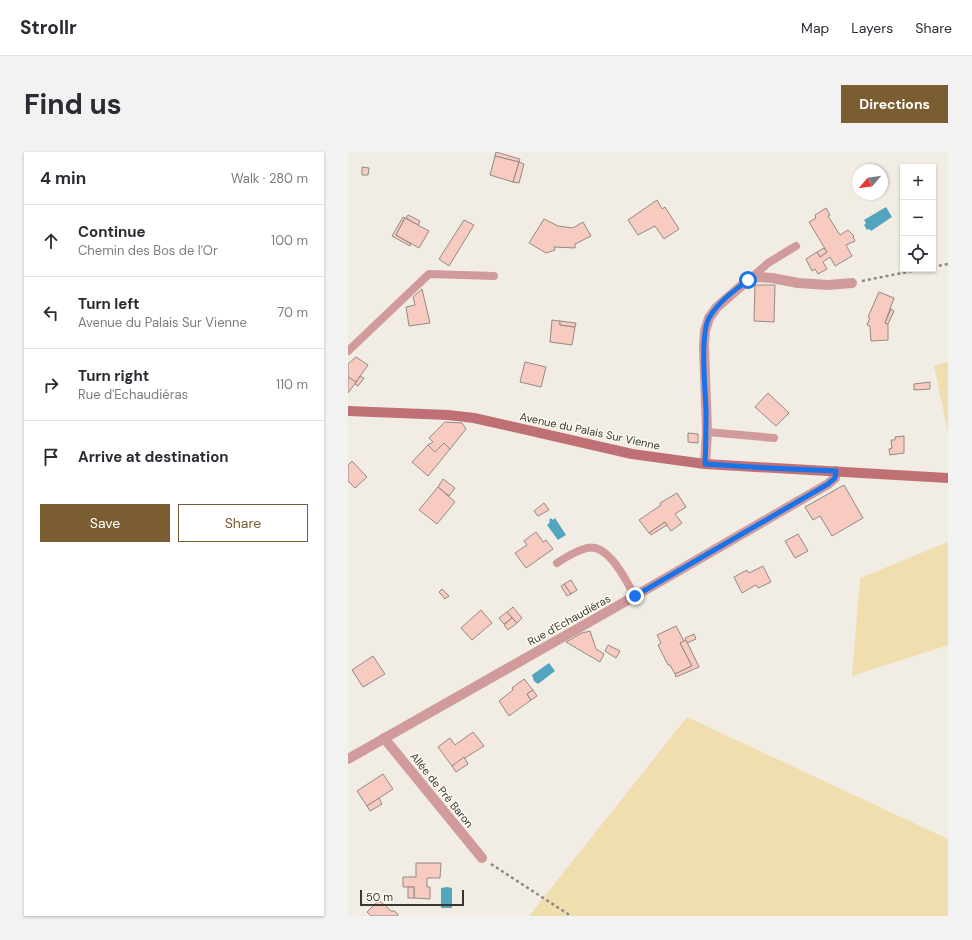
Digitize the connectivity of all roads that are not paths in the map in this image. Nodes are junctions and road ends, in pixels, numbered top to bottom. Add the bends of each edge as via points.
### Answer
1 (796, 246) dead end
2 (494, 276) dead end
3 (748, 280) junction
4 (852, 283) road end
5 (348, 351) edge
6 (348, 411) edge
7 (707, 432) junction
8 (774, 438) dead end
9 (705, 464) junction
10 (836, 471) junction
11 (948, 478) edge
12 (556, 563) dead end
13 (635, 596) junction
14 (384, 738) junction
15 (348, 759) edge
16 (482, 858) road end

1 - 3 lane
2 - 5 lane via 429,274
3 - 4 street via 757,277 828,285
3 - 7 street via 717,307 709,318 705,331
6 - 9 main road, Avenue du Palais Sur Vienne via 474,418 632,454
7 - 8 lane
7 - 9 street
9 - 10 main road, Avenue du Palais Sur Vienne
10 - 11 main road, Avenue du Palais Sur Vienne
10 - 13 street, Rue d'Echaudiéras via 835,478 828,484
12 - 13 lane via 577,552 598,548 615,563
13 - 14 street, Rue d'Echaudiéras
14 - 15 street, Rue d'Echaudiéras
14 - 16 street, Allée de Pré Baron

